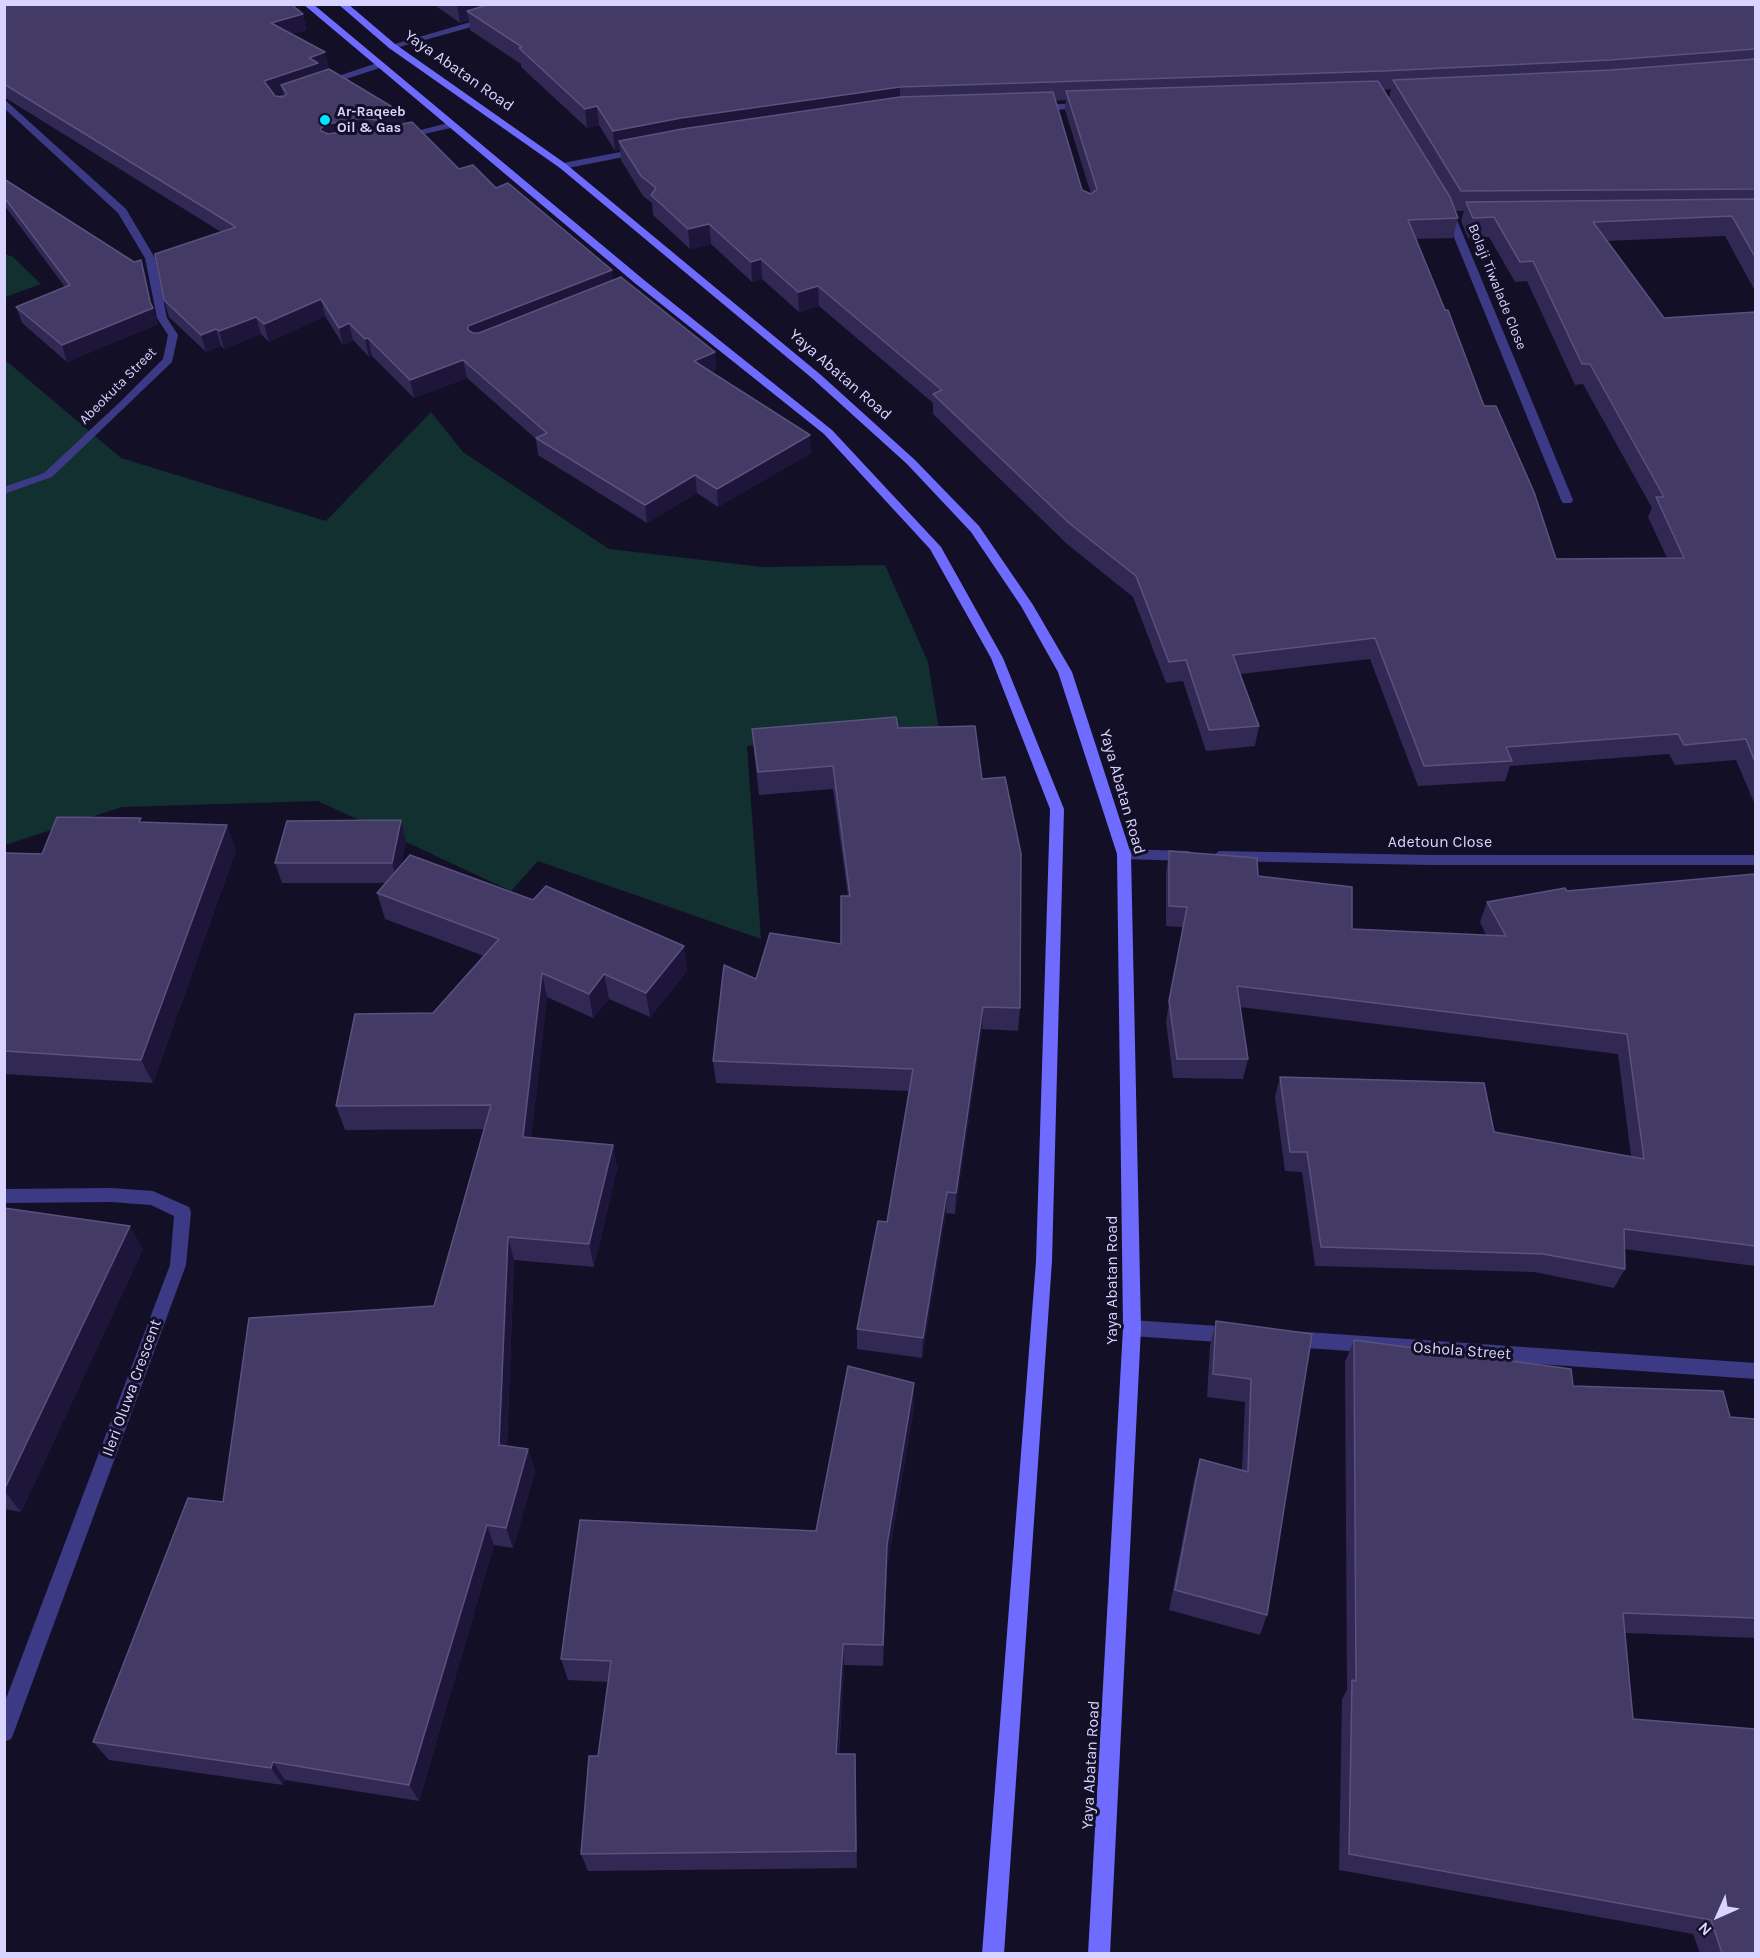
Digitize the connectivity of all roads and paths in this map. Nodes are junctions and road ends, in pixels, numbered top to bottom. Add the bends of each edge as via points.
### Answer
1 (307, 4) edge
2 (342, 4) edge
3 (500, 4) edge
4 (392, 46) junction
5 (380, 65) junction
6 (4, 102) edge
7 (1092, 106) edge
8 (1057, 107) junction
9 (1023, 108) edge
10 (284, 109) edge
11 (1060, 119) edge
12 (452, 125) junction
13 (390, 139) edge
14 (650, 149) edge
15 (563, 166) junction
16 (1440, 196) edge
17 (4, 491) edge
18 (1567, 500) dead end
19 (1124, 854) junction
20 (1755, 860) edge
21 (4, 1196) edge
22 (1132, 1328) junction
23 (1250, 1336) edge
24 (1273, 1338) edge
25 (1755, 1371) edge
26 (4, 1732) edge
27 (993, 1953) edge
28 (1100, 1953) edge

1 - 5 main road
2 - 4 main road, Yaya Abatan Road
3 - 4 street via 500,15 494,18
4 - 15 main road, Yaya Abatan Road
5 - 10 street via 275,99
5 - 12 main road
6 - 17 street, Abeokuta Street via 122,211 150,258 162,318 173,335 168,360 48,475
7 - 8 street
8 - 9 street
8 - 11 street
12 - 13 street
12 - 27 main road via 635,284 828,432 935,547 997,658 1057,809 1044,1261
14 - 15 street
15 - 19 main road, Yaya Abatan Road via 817,377 911,462 975,529 1028,605 1065,672
16 - 18 street, Bolaji Tiwalade Close via 1458,216
19 - 20 street, Adetoun Close via 1432,861
19 - 22 main road, Yaya Abatan Road
21 - 26 street, Ileri Oluwa Crescent via 153,1198 183,1212 178,1265
22 - 23 street
22 - 28 main road, Yaya Abatan Road
24 - 25 street, Oshola Street

